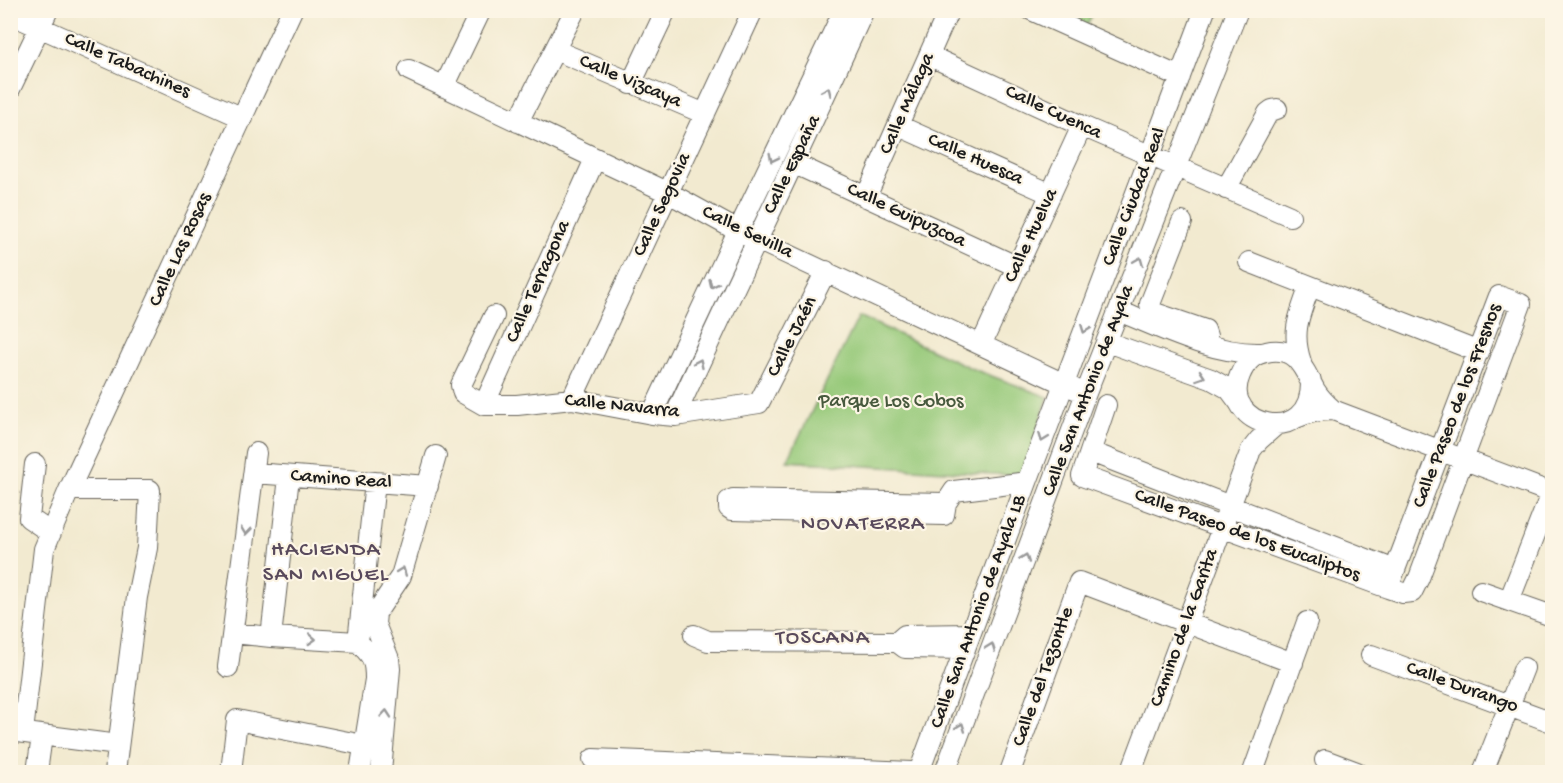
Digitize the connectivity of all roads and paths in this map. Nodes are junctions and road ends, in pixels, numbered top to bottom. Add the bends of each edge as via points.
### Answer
1 (292, 10) edge
2 (481, 10) edge
3 (575, 10) edge
4 (666, 10) edge
5 (753, 10) edge
6 (844, 10) edge
7 (864, 10) edge
8 (949, 10) edge
9 (1031, 10) edge
10 (1205, 10) edge
11 (1238, 10) edge
12 (10, 14) edge
13 (44, 19) edge
14 (555, 50) junction
15 (930, 56) junction
16 (409, 70) dead end
17 (1180, 77) junction
18 (631, 84) junction
19 (444, 87) junction
20 (10, 89) edge
21 (1278, 109) dead end
22 (705, 114) junction
23 (243, 118) junction
24 (518, 122) junction
25 (899, 126) junction
26 (1082, 126) junction
27 (1150, 156) junction
28 (595, 159) junction
29 (795, 164) junction
30 (1176, 168) junction
31 (1226, 189) junction
32 (669, 194) junction
33 (1051, 194) junction
34 (867, 197) junction
35 (1290, 216) dead end
36 (1182, 222) dead end
37 (738, 231) junction
38 (757, 238) junction
39 (1249, 262) dead end
40 (1018, 267) junction
41 (826, 271) junction
42 (1310, 286) junction
43 (1119, 311) junction
44 (494, 316) dead end
45 (1141, 320) junction
46 (1296, 327) junction
47 (1107, 342) junction
48 (1205, 344) junction
49 (981, 345) junction
50 (1130, 351) junction
51 (1267, 352) junction
52 (1479, 352) junction
53 (1301, 362) junction
54 (1311, 381) junction
55 (1065, 384) junction
56 (1086, 393) junction
57 (572, 399) junction
58 (759, 403) joint
59 (484, 405) junction
60 (1106, 405) dead end
61 (1243, 408) junction
62 (1333, 411) junction
63 (652, 414) junction
64 (675, 416) junction
65 (1296, 418) junction
66 (1276, 425) junction
67 (1251, 450) junction
68 (1440, 450) junction
69 (1091, 452) junction
70 (256, 453) dead end
71 (436, 456) dead end
72 (1462, 458) junction
73 (35, 464) dead end
74 (254, 473) junction
75 (289, 477) junction
76 (375, 482) junction
77 (1027, 482) junction
78 (428, 486) junction
79 (69, 490) junction
80 (1552, 493) edge
81 (818, 506) dead end
82 (1230, 506) junction
83 (1222, 528) junction
84 (51, 533) junction
85 (1391, 579) junction
86 (1481, 591) dead end
87 (1412, 592) joint
88 (1509, 601) junction
89 (982, 603) junction
90 (369, 612) junction
91 (1005, 613) junction
92 (1552, 616) edge
93 (1308, 622) dead end
94 (1187, 623) junction
95 (233, 633) junction
96 (694, 635) dead end
97 (271, 637) junction
98 (968, 642) junction
99 (370, 645) junction
100 (1371, 655) dead end
101 (1293, 663) junction
102 (228, 667) dead end
103 (1524, 668) dead end
104 (1509, 706) junction
105 (1552, 722) edge
106 (25, 733) edge
107 (118, 745) junction
108 (363, 745) junction
109 (593, 759) dead end
110 (1325, 760) dead end
111 (643, 767) edge
112 (37, 772) edge
113 (115, 772) edge
114 (231, 772) edge
115 (360, 772) edge
116 (381, 772) edge
117 (912, 772) edge
118 (919, 772) edge
119 (945, 772) edge
120 (1010, 772) edge
121 (1131, 772) edge
122 (1253, 772) edge
123 (1357, 772) edge
124 (1483, 772) edge

1 - 23 street, Calle Las Rosas
2 - 19 street
3 - 14 street
4 - 18 street
5 - 22 street, Calle Segovia
6 -> 37 street, Calle España
29 -> 7 street, Calle España
8 - 15 street, Calle Málaga
9 - 17 street
10 - 17 street, Calle Ciudad Real
11 - 30 street, Calle San Antonio de Ayala
12 - 13 street, Calle Tabachines
13 - 20 street
13 - 23 street, Calle Tabachines
14 - 18 street, Calle Vizcaya
14 - 24 street
15 - 25 street, Calle Málaga
15 - 26 street, Calle Cuenca
16 - 19 street, Calle Sevilla
17 - 27 street, Calle Ciudad Real
18 - 22 street, Calle Vizcaya
19 - 24 street, Calle Sevilla
21 - 31 street via 1268,113
22 - 32 street, Calle Segovia
23 - 79 street, Calle Las Rosas
24 - 28 street, Calle Sevilla
25 - 33 street, Calle Huesca
25 - 34 street, Calle Málaga
26 - 27 street, Calle Cuenca
26 - 33 street, Calle Huelva
27 - 30 street, Calle Cuenca
27 -> 55 street, Calle Ciudad Real
28 - 32 street, Calle Sevilla
28 - 59 street, Calle Terragona
29 - 34 street, Calle Guipuzcoa
29 - 38 street, Calle España
30 - 31 street, Calle Cuenca
43 -> 30 street, Calle San Antonio de Ayala
31 - 35 street, Calle Cuenca
32 - 37 street, Calle Sevilla
32 - 57 street, Calle Segovia
33 - 40 street, Calle Huelva
34 - 40 street, Calle Guipuzcoa
36 - 48 street via 1150,304 1155,313 1205,330
37 - 38 street, Calle Sevilla
37 -> 63 street, Calle España
38 - 41 street, Calle Sevilla
64 -> 38 street, Calle España
39 - 42 street
40 - 49 street, Calle Huelva
41 - 49 street, Calle Sevilla
41 - 58 street, Calle Jaén
42 - 46 street
42 - 52 street
43 - 45 street
43 - 47 street, Calle San Antonio de Ayala
44 - 59 street via 461,385 462,393
45 - 48 street
45 - 50 street
46 - 51 street
46 - 53 street
47 - 50 street
47 - 56 street, Calle San Antonio de Ayala
48 - 51 street via 1242,354
49 - 55 street, Calle Sevilla
50 -> 61 street via 1211,379 1229,389
51 - 53 street via 1288,353
51 - 61 street via 1251,359 1240,374 1237,392
52 - 68 street, Calle Paseo de los Fresnos
52 - 72 street, Calle Paseo de los Fresnos via 1499,297 1521,304
53 - 54 street
54 - 62 street
54 - 65 street via 1309,402
55 - 56 street, Calle Sevilla
55 -> 77 street, Calle San Antonio de Ayala LB
91 -> 56 street, Calle San Antonio de Ayala
57 - 59 street, Calle Navarra
57 - 63 street, Calle Navarra
58 - 64 street, Calle Navarra
60 - 69 street
61 - 66 street via 1254,420
61 - 67 street, Camino de la Garita
62 - 65 street via 1308,412
62 - 68 street
63 - 64 street, Calle Navarra
65 - 66 street
66 - 67 street, Camino de la Garita
67 - 82 street, Camino de la Garita
68 - 72 street
68 - 85 street, Calle Paseo de los Fresnos
69 - 82 street, Calle Paseo de los Eucaliptos
69 - 83 street, Calle Paseo de los Eucaliptos via 1082,476
70 - 74 street
71 - 78 street
72 - 80 street
72 - 87 street, Calle Paseo de los Fresnos
73 - 84 street via 29,518
74 - 75 street, Camino Real
74 -> 95 street
75 - 76 street, Camino Real
75 - 97 street
76 - 78 street, Camino Real
76 - 90 street
77 - 81 street via 954,491 944,515 879,507
77 - 89 street, Calle San Antonio de Ayala LB
90 -> 78 street via 401,576
79 - 84 street, Calle Las Rosas
79 - 107 street via 150,490 147,548
80 - 88 street
82 - 83 street, Camino de la Garita
82 - 85 street, Calle Paseo de los Eucaliptos
83 - 85 street, Calle Paseo de los Eucaliptos
83 - 94 street, Camino de la Garita
84 - 106 street, Calle Las Rosas via 44,549
85 - 87 street, Calle Paseo de los Eucaliptos via 1404,593
86 - 88 street
88 - 92 street
89 - 91 street
89 - 98 street, Calle San Antonio de Ayala LB
90 - 99 street via 375,624
119 -> 91 street, Calle San Antonio de Ayala
93 - 101 street
94 - 101 street
94 - 120 street, Calle del Tezontle via 1079,582
94 - 121 street, Camino de la Garita
95 - 97 street
95 - 102 street
96 - 98 street via 708,641 897,642 905,635
97 -> 99 street
98 - 118 street, Calle San Antonio de Ayala LB
99 - 108 street via 375,679
116 -> 99 street via 390,669 389,659
100 - 104 street, Calle Durango
101 - 122 street
103 - 104 street
104 - 105 street, Calle Durango
104 - 124 street
106 - 107 street
106 - 112 street, Calle Las Rosas
107 - 113 street
108 - 114 street via 237,720
108 - 115 street
109 - 111 street
110 - 123 street
111 - 117 street

